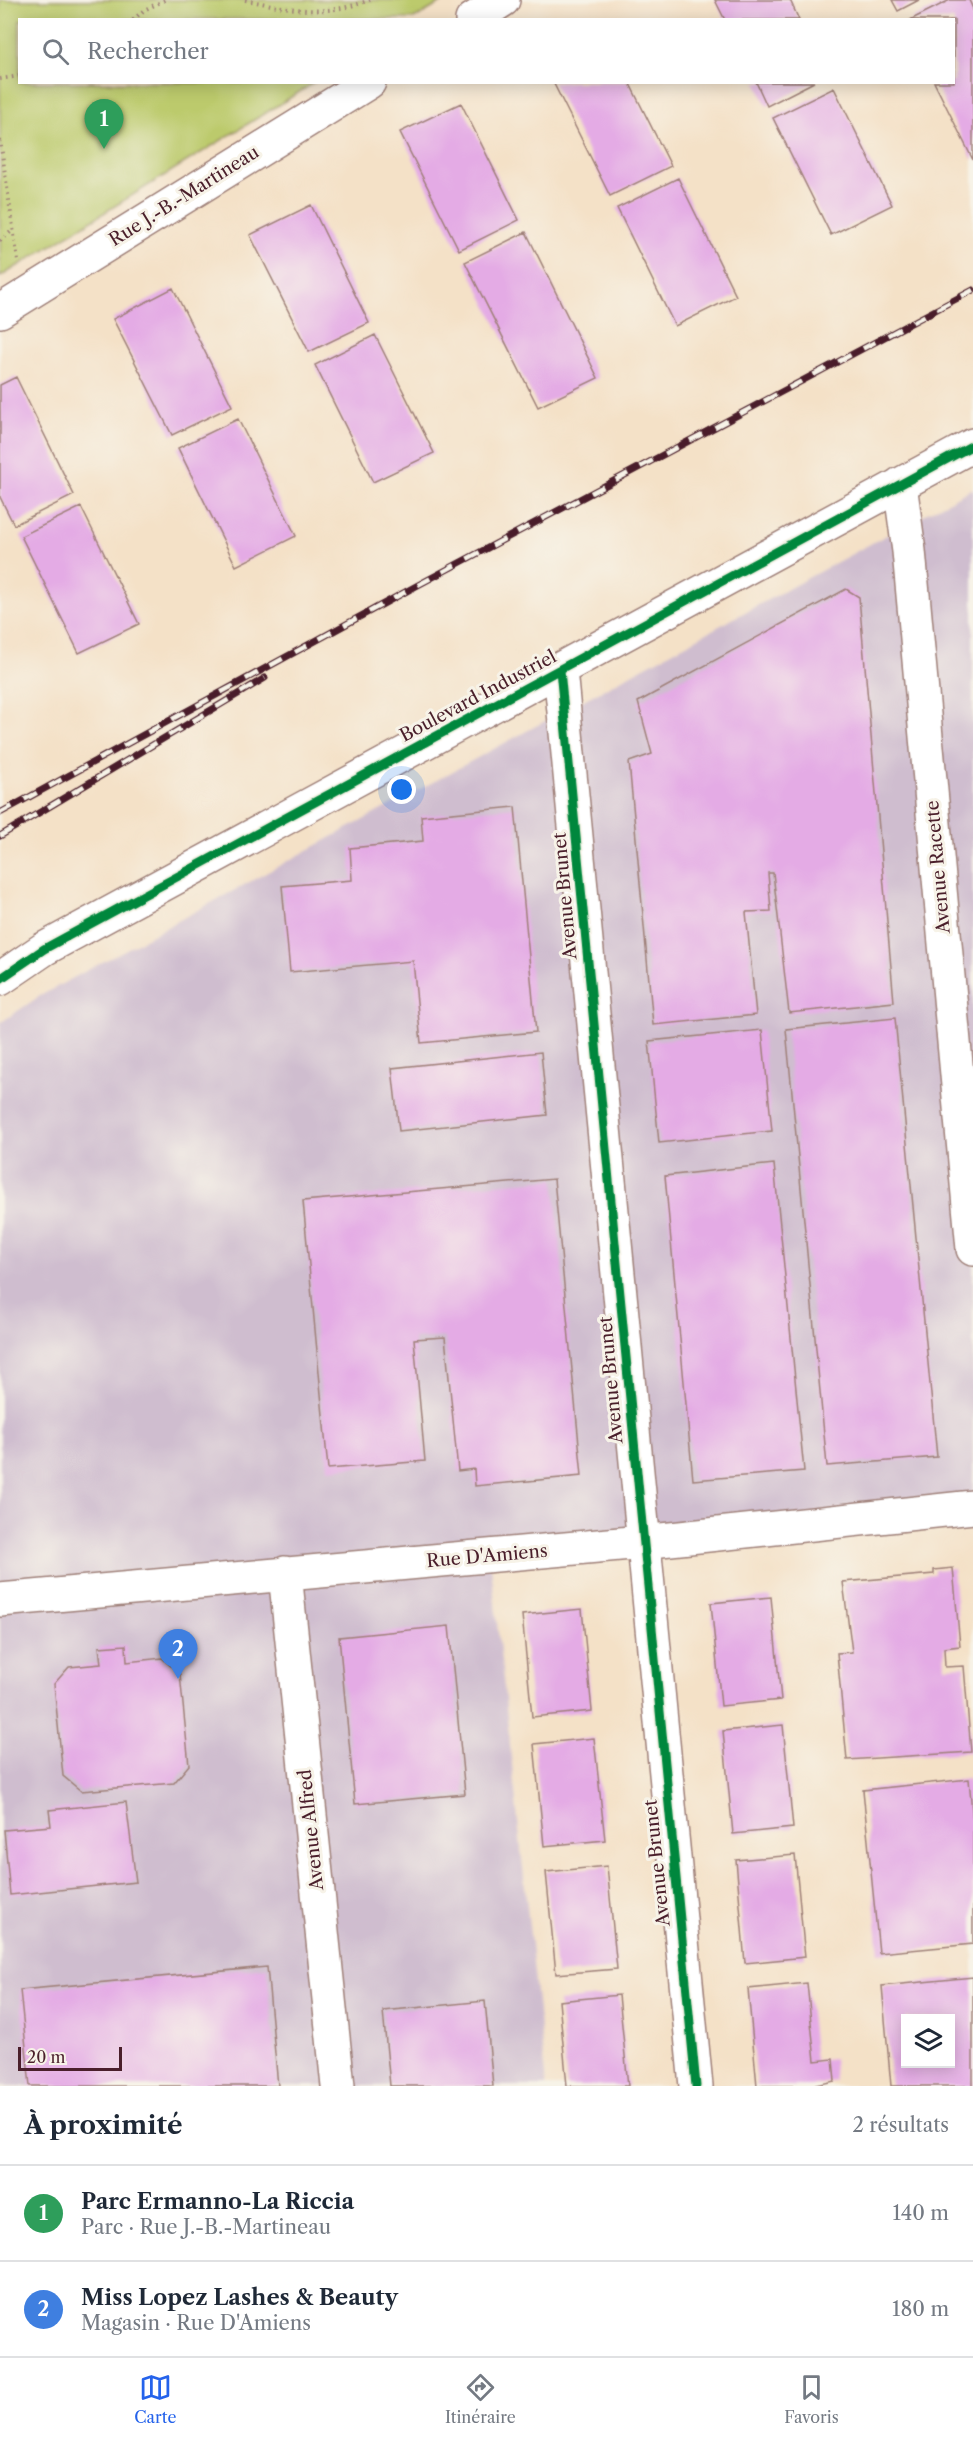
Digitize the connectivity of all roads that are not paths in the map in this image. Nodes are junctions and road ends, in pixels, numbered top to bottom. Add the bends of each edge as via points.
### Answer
1 (503, 0) edge
2 (475, 18) edge
3 (366, 84) edge
4 (11, 304) edge
5 (973, 445) edge
6 (900, 484) junction
7 (560, 670) junction
8 (0, 979) edge
9 (973, 1250) edge
10 (973, 1507) edge
11 (642, 1542) junction
12 (285, 1573) junction
13 (0, 1600) edge
14 (338, 2086) edge
15 (696, 2086) edge

1 - 2 street
3 - 4 street, Rue J.-B.-Martineau
5 - 6 street, Boulevard Industriel
6 - 7 street, Boulevard Industriel
6 - 9 street, Avenue Racette
7 - 8 street, Boulevard Industriel via 44,949
7 - 11 street, Avenue Brunet
10 - 11 street, Rue D'Amiens
11 - 12 street, Rue D'Amiens
11 - 15 street, Avenue Brunet
12 - 13 street, Rue D'Amiens
12 - 14 street, Avenue Alfred

